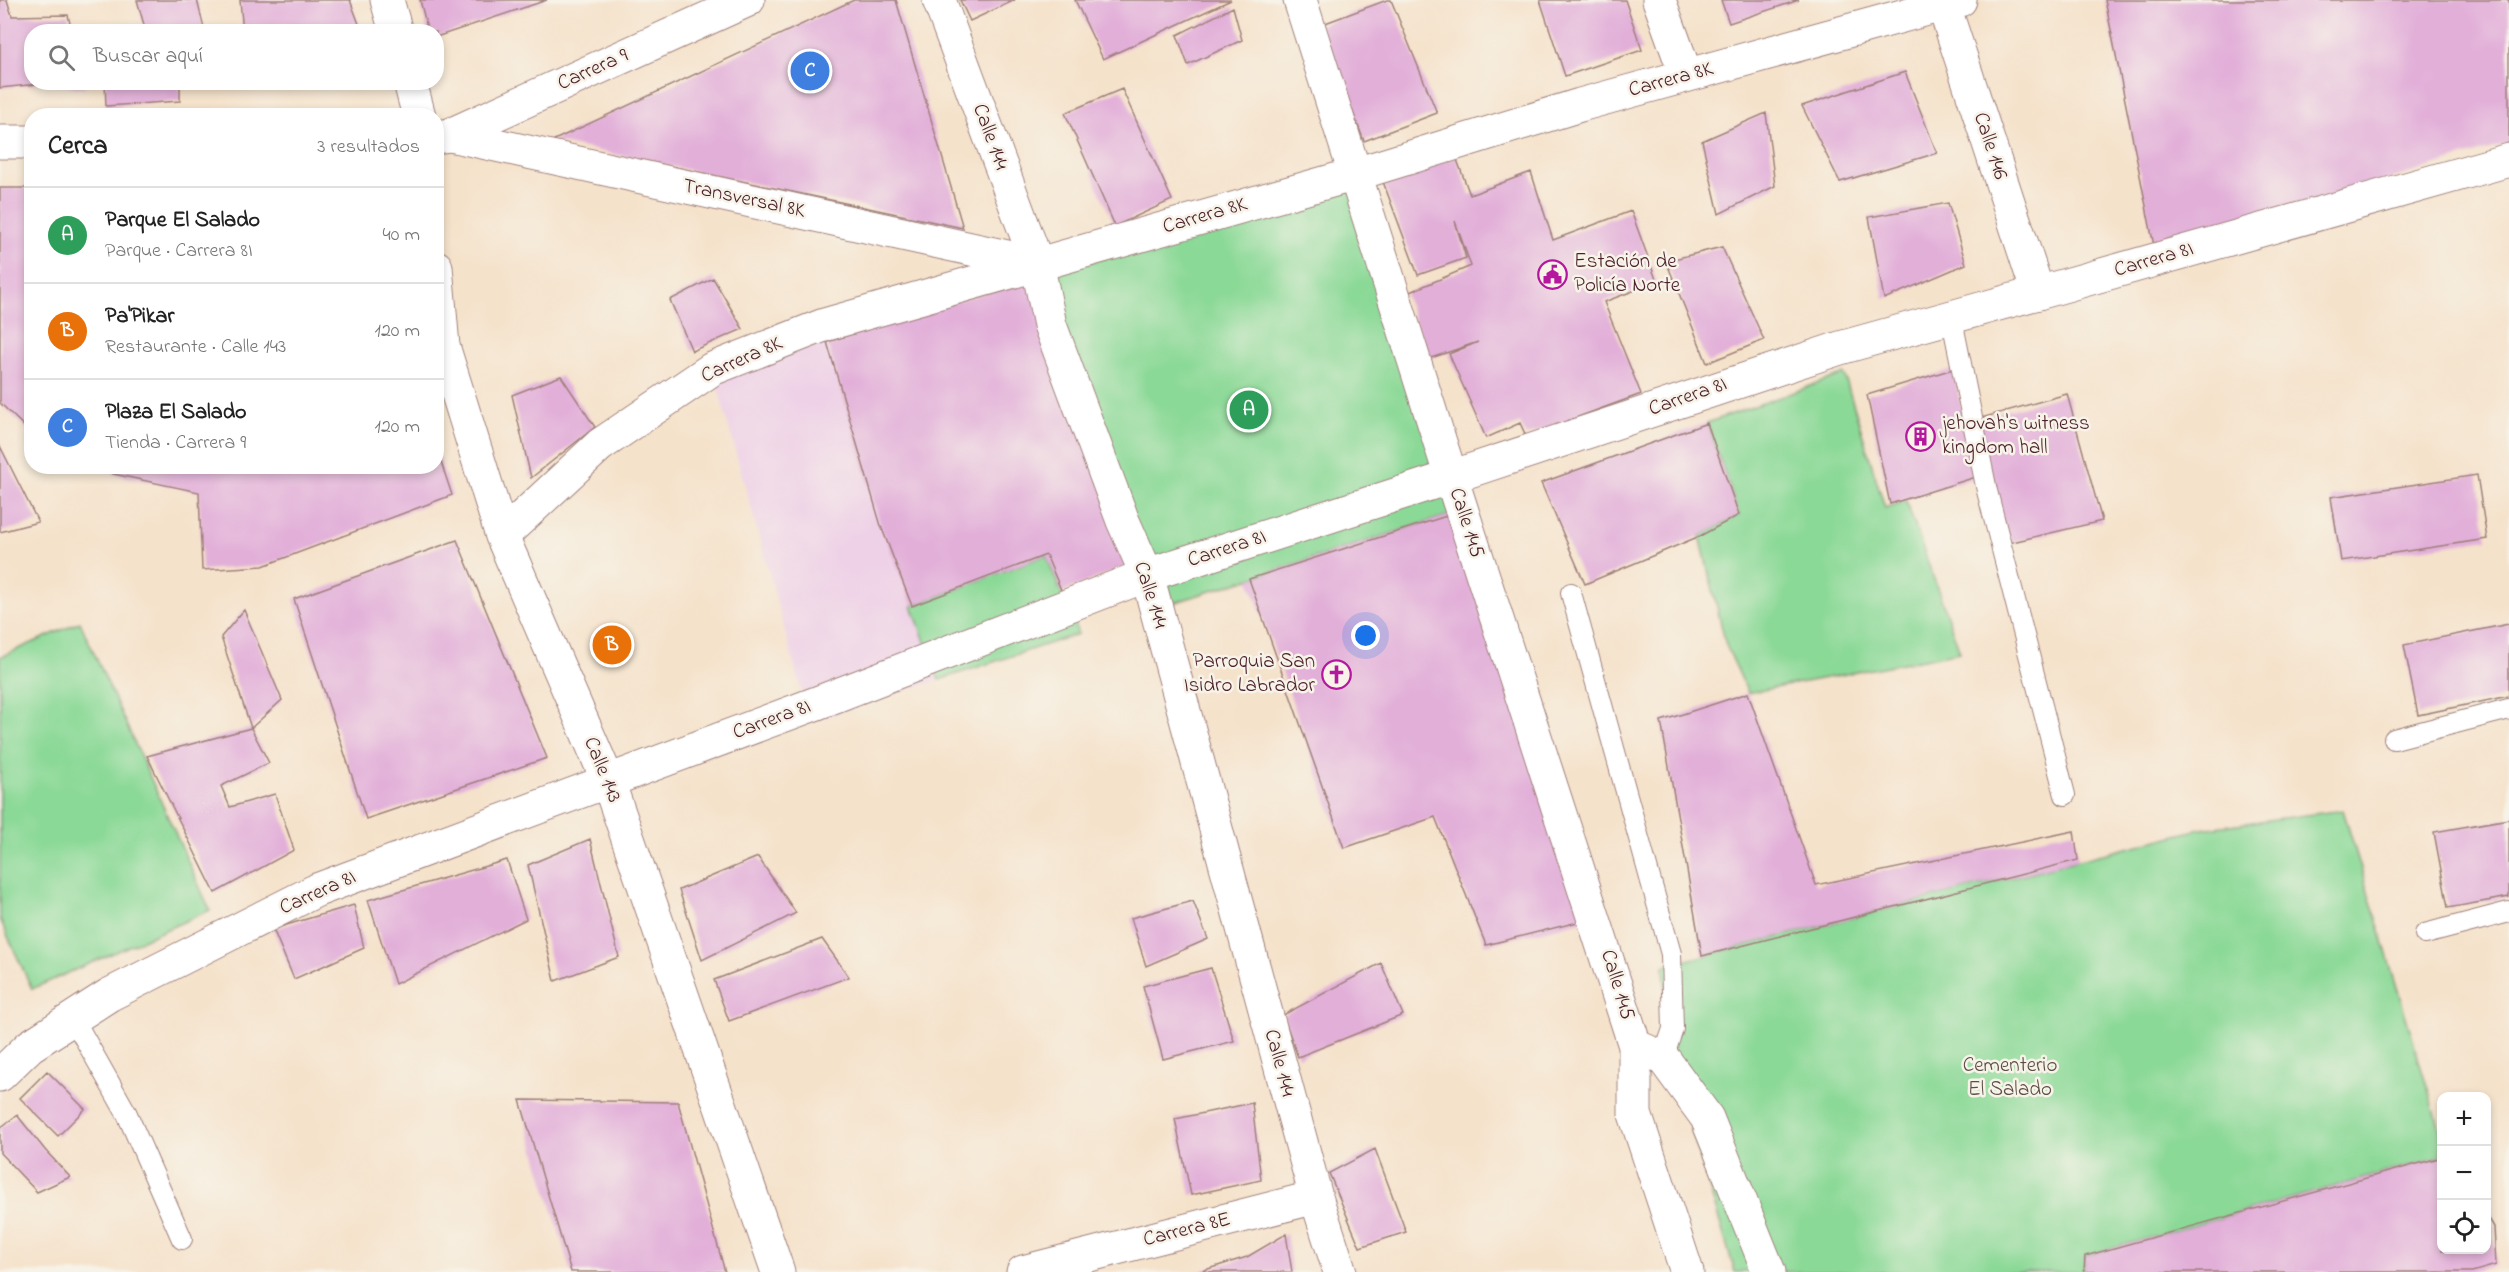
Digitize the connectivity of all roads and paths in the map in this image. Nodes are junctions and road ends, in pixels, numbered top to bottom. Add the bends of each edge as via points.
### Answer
1 (387, 0) edge
2 (748, 0) edge
3 (939, 0) edge
4 (1300, 0) edge
5 (1659, 0) edge
6 (1949, 2) edge
7 (394, 24) edge
8 (1686, 75) junction
9 (412, 90) edge
10 (417, 108) edge
11 (444, 136) edge
12 (444, 136) edge
13 (0, 142) edge
14 (24, 142) edge
15 (2509, 160) edge
16 (1356, 174) junction
17 (1037, 263) junction
18 (2038, 293) junction
19 (1951, 315) junction
20 (444, 349) edge
21 (1451, 477) junction
22 (502, 536) junction
23 (1147, 575) junction
24 (1571, 593) dead end
25 (2509, 709) edge
26 (2394, 739) dead end
27 (608, 781) junction
28 (2065, 795) dead end
29 (2509, 912) edge
30 (2425, 934) dead end
31 (73, 1018) junction
32 (1645, 1059) junction
33 (0, 1075) edge
34 (1316, 1197) junction
35 (182, 1239) dead end
36 (778, 1272) edge
37 (1025, 1272) edge
38 (1340, 1272) edge
39 (1688, 1272) edge
40 (1769, 1272) edge

1 - 7 street
2 - 11 street, Carrera 9
3 - 17 street, Calle 144
4 - 16 street, Calle 145
5 - 8 street
6 - 8 street, Carrera 8K
6 - 18 street, Calle 146
8 - 16 street, Carrera 8K
9 - 10 street
12 - 17 street, Transversal 8K
13 - 14 street
15 - 18 street, Carrera 8I
16 - 17 street, Carrera 8K
16 - 21 street, Calle 145
17 - 22 street, Carrera 8K via 824,325 712,369 600,445
17 - 23 street, Calle 144 via 1050,325
18 - 19 street, Carrera 8I
19 - 21 street, Carrera 8I via 1731,383
19 - 28 lane via 1987,491
20 - 22 street, Calle 143
21 - 23 street, Carrera 8I
21 - 32 street, Calle 145
22 - 27 street, Calle 143
23 - 27 street, Carrera 8I
23 - 34 street, Calle 144
24 - 32 lane via 1671,954 1673,1029
25 - 26 lane
27 - 31 street, Carrera 8I via 317,890 109,995
27 - 36 street, Calle 143
29 - 30 lane
31 - 33 street, Carrera 8I via 30,1046
31 - 35 lane via 128,1114
32 - 39 street, Calle 145 via 1635,1114
32 - 40 street, Calle 145 via 1707,1118
34 - 37 street, Carrera 8E
34 - 38 street, Calle 144

